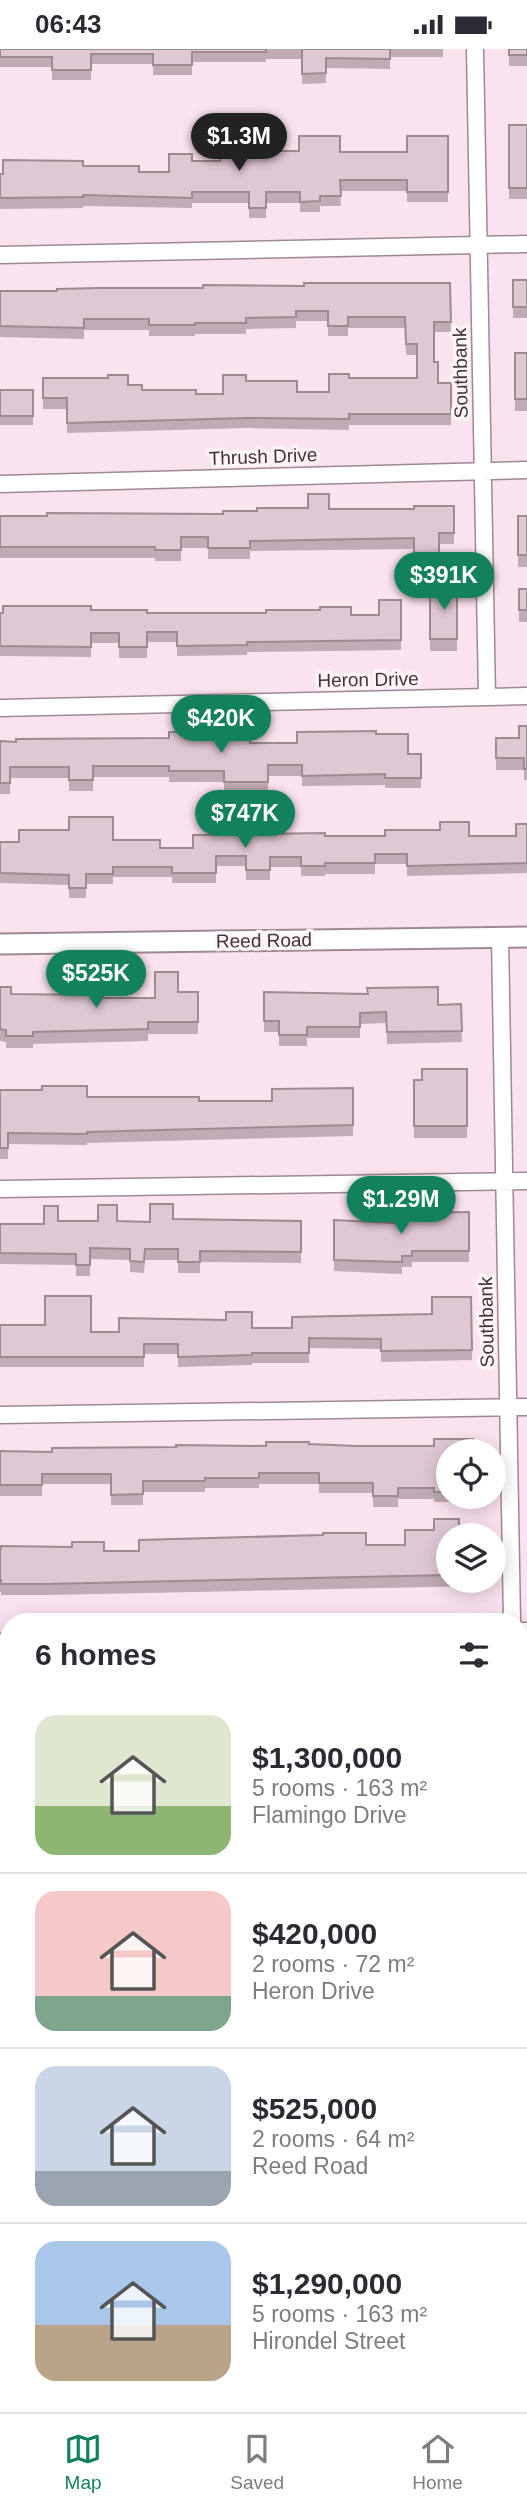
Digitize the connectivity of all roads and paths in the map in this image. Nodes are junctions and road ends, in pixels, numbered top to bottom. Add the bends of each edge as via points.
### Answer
1 (475, 49) edge
2 (527, 244) edge
3 (478, 246) junction
4 (0, 255) edge
5 (527, 470) edge
6 (483, 471) junction
7 (0, 484) edge
8 (527, 696) edge
9 (487, 697) junction
10 (0, 708) edge
11 (500, 937) junction
12 (527, 937) edge
13 (0, 944) edge
14 (505, 1181) junction
15 (527, 1181) edge
16 (0, 1189) edge
17 (508, 1407) junction
18 (527, 1407) edge
19 (0, 1415) edge
20 (512, 1613) edge

1 - 3 street, Southbank
2 - 3 street
3 - 4 street
3 - 6 street, Southbank
5 - 6 street, Thrush Drive
6 - 7 street, Thrush Drive
6 - 9 street, Southbank
8 - 9 street, Heron Drive
9 - 10 street, Heron Drive
11 - 12 street, Reed Road
11 - 13 street, Reed Road
11 - 14 street, Southbank
14 - 15 street
14 - 16 street
14 - 17 street, Southbank
17 - 18 street
17 - 19 street
17 - 20 street, Southbank

